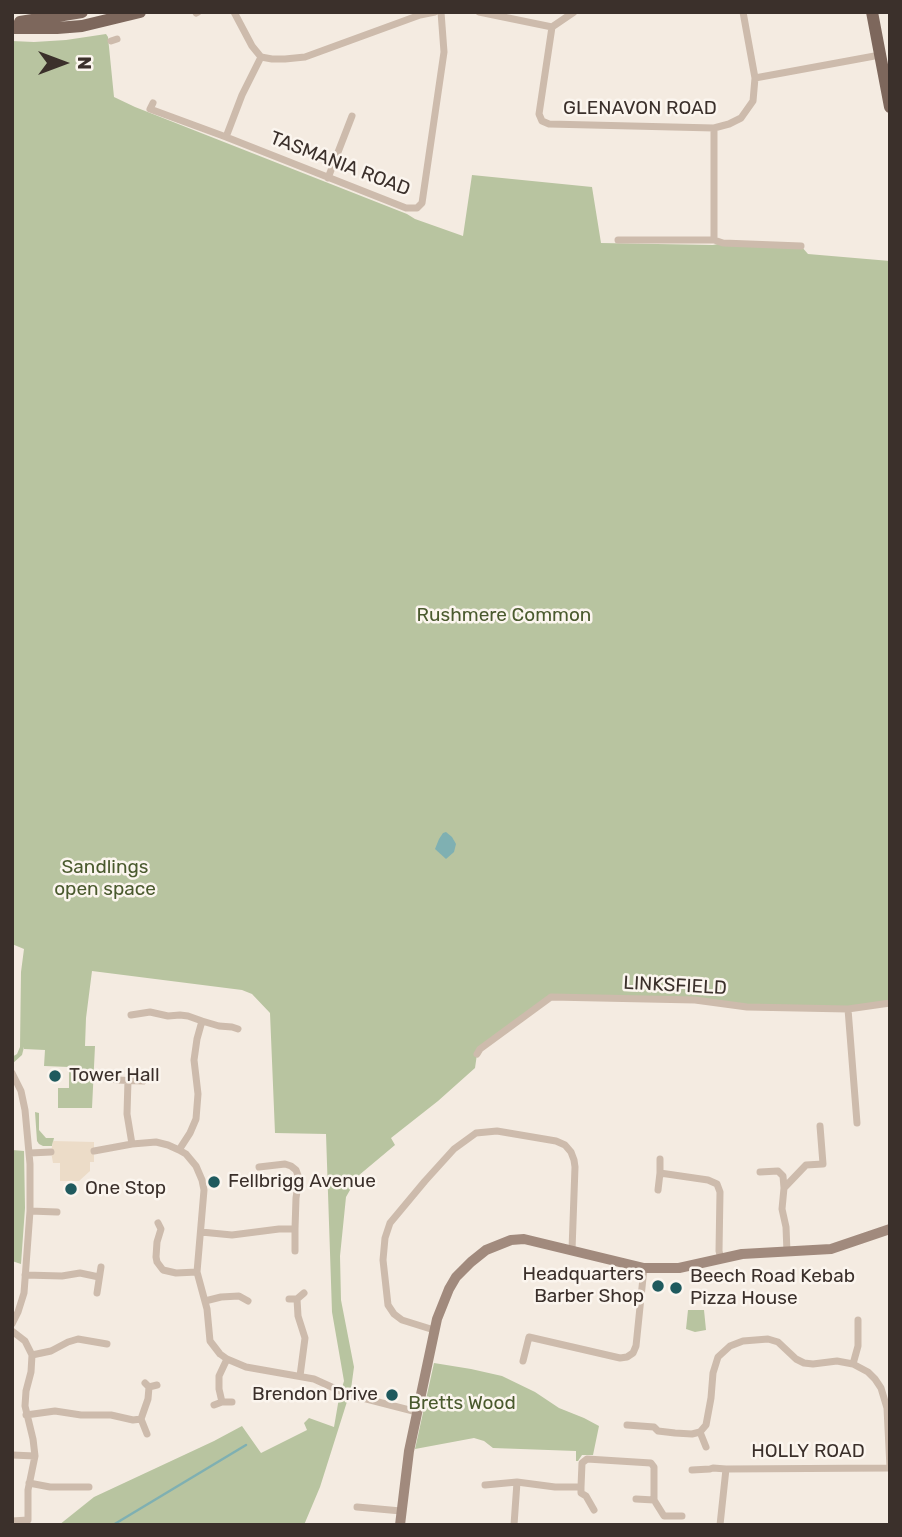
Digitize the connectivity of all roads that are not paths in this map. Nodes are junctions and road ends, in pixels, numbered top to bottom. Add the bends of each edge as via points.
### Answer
1 (82, 12) edge
2 (140, 12) edge
3 (234, 12) edge
4 (435, 12) edge
5 (441, 12) edge
6 (479, 12) edge
7 (574, 12) edge
8 (743, 12) edge
9 (872, 12) edge
10 (12, 26) edge
11 (552, 27) junction
12 (880, 55) junction
13 (261, 57) junction
14 (755, 78) junction
15 (887, 85) edge
16 (153, 103) dead end
17 (890, 107) edge
18 (352, 116) dead end
19 (714, 128) junction
20 (226, 137) junction
21 (328, 178) junction
22 (618, 240) dead end
23 (714, 240) junction
24 (801, 246) dead end
25 (890, 1003) edge
26 (848, 1009) junction
27 (131, 1015) dead end
28 (202, 1021) junction
29 (238, 1029) dead end
30 (477, 1054) dead end
31 (12, 1073) edge
32 (116, 1080) dead end
33 (128, 1080) junction
34 (143, 1081) dead end
35 (857, 1123) dead end
36 (820, 1126) dead end
37 (132, 1144) junction
38 (179, 1150) junction
39 (51, 1152) dead end
40 (94, 1152) dead end
41 (30, 1153) junction
42 (660, 1159) dead end
43 (256, 1167) dead end
44 (761, 1172) dead end
45 (660, 1173) junction
46 (783, 1188) junction
47 (658, 1190) dead end
48 (30, 1211) junction
49 (57, 1212) dead end
50 (158, 1223) dead end
51 (295, 1229) junction
52 (890, 1229) edge
53 (201, 1232) junction
54 (572, 1250) junction
55 (295, 1251) dead end
56 (786, 1252) junction
57 (721, 1259) junction
58 (101, 1267) dead end
59 (644, 1268) junction
60 (197, 1272) junction
61 (25, 1275) junction
62 (100, 1277) junction
63 (97, 1293) dead end
64 (297, 1297) dead end
65 (205, 1301) junction
66 (248, 1301) dead end
67 (858, 1320) dead end
68 (12, 1324) edge
69 (434, 1330) junction
70 (12, 1331) edge
71 (116, 1340) dead end
72 (32, 1355) junction
73 (227, 1359) junction
74 (523, 1361) dead end
75 (853, 1364) junction
76 (300, 1376) junction
77 (150, 1385) dead end
78 (886, 1389) edge
79 (232, 1402) dead end
80 (417, 1412) junction
81 (26, 1415) junction
82 (141, 1419) junction
83 (627, 1425) dead end
84 (700, 1432) junction
85 (147, 1434) dead end
86 (706, 1447) dead end
87 (12, 1455) edge
88 (35, 1456) junction
89 (890, 1468) edge
90 (726, 1469) junction
91 (692, 1470) dead end
92 (517, 1482) junction
93 (29, 1483) junction
94 (485, 1485) dead end
95 (89, 1487) dead end
96 (581, 1488) junction
97 (636, 1499) dead end
98 (654, 1500) junction
99 (357, 1507) dead end
100 (594, 1510) dead end
101 (401, 1511) junction
102 (664, 1516) junction
103 (682, 1516) dead end
104 (12, 1521) edge
105 (400, 1525) edge
106 (514, 1525) edge
107 (663, 1525) edge
108 (720, 1525) edge

1 - 10 main road
2 - 10 main road via 82,26
3 - 13 street
4 - 13 street via 305,57
5 - 21 street, TASMANIA ROAD via 444,52 422,203 406,208
6 - 11 street
7 - 11 street
8 - 14 street
9 - 12 main road
11 - 19 street, GLENAVON ROAD via 542,121
12 - 14 street
12 - 15 main road
13 - 20 street
14 - 19 street, GLENAVON ROAD via 748,110 741,118
15 - 17 main road
16 - 20 street, TASMANIA ROAD via 150,109
18 - 21 street
19 - 23 street
20 - 21 street, TASMANIA ROAD
22 - 23 street
23 - 24 street
25 - 26 street, LINKSFIELD
26 - 30 street, LINKSFIELD via 551,997
26 - 35 street
27 - 28 street via 150,1012
28 - 29 street
28 - 38 street via 194,1060 196,1119
31 - 41 street via 21,1091
32 - 33 street
33 - 34 street
33 - 37 street
36 - 46 street via 823,1164 806,1165
37 - 38 street via 156,1142
37 - 40 street
38 - 53 street via 192,1161 202,1180
39 - 41 street
41 - 48 street
42 - 45 street
43 - 51 street via 285,1164 296,1170
44 - 46 street via 778,1171
45 - 47 street
45 - 57 street via 718,1184
46 - 56 street
48 - 49 street
48 - 61 street
50 - 60 street via 164,1234 157,1242 156,1257 163,1270
51 - 53 street via 232,1235
51 - 55 street
52 - 56 street via 831,1249
53 - 60 street
54 - 59 street
54 - 69 street via 524,1239 486,1250 456,1277
54 - 69 street via 575,1167 571,1152 555,1141 497,1131 476,1133 454,1149 416,1191 390,1223 385,1238 388,1306 402,1320
56 - 57 street
57 - 59 street via 679,1268
58 - 62 street
59 - 74 street via 633,1353 620,1358 529,1337
60 - 65 street
61 - 62 street
61 - 68 street
62 - 63 street
64 - 76 street via 305,1338
65 - 66 street via 239,1296
65 - 73 street via 210,1341
67 - 75 street
69 - 80 street
70 - 72 street via 25,1341
71 - 72 street via 107,1348 78,1339
72 - 81 street
73 - 76 street
73 - 79 street via 219,1376 218,1403
75 - 78 street
75 - 84 street via 804,1363 774,1340 736,1343 722,1352 714,1366 706,1425
76 - 80 street via 346,1394
77 - 82 street
78 - 89 street
80 - 101 street
81 - 82 street via 55,1411
81 - 88 street
82 - 85 street
83 - 84 street
84 - 86 street
87 - 88 street
88 - 93 street
89 - 90 street, HOLLY ROAD
90 - 91 street, HOLLY ROAD
90 - 108 street, HOLLY ROAD
92 - 94 street
92 - 96 street
92 - 106 street
93 - 95 street
93 - 104 street via 28,1520
96 - 98 street via 585,1459 651,1462
96 - 100 street
97 - 98 street
98 - 102 street
99 - 101 street
101 - 105 street
102 - 103 street
102 - 107 street

